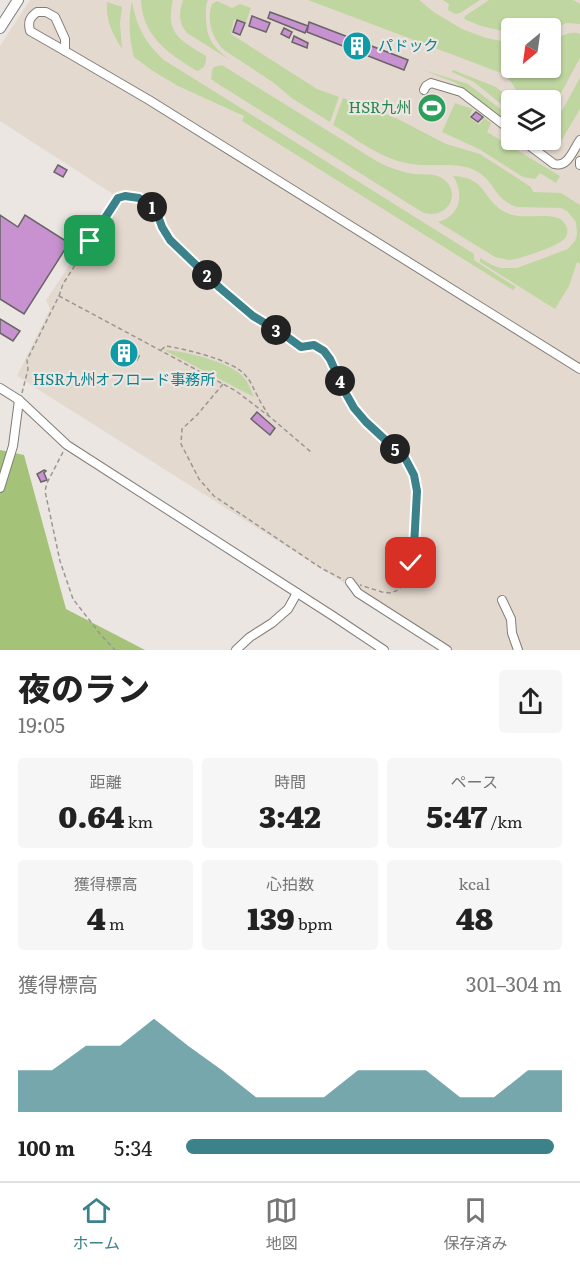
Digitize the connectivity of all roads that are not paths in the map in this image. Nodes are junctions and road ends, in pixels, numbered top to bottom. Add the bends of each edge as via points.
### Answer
1 (18, 0) edge
2 (0, 28) edge
3 (65, 51) junction
4 (424, 90) dead end
5 (501, 123) edge
6 (580, 140) edge
7 (535, 150) edge
8 (580, 160) edge
9 (580, 165) edge
10 (580, 369) edge
11 (0, 388) edge
12 (19, 400) junction
13 (0, 488) edge
14 (350, 582) road end
15 (297, 593) junction
16 (502, 600) dead end
17 (236, 650) edge
18 (384, 650) edge
19 (447, 650) edge
20 (518, 650) edge

1 - 2 main road
3 - 3 street via 30,31 31,16 46,12 55,17 65,39
3 - 10 street
4 - 5 street via 431,83 461,92
6 - 7 street via 567,161 559,165
8 - 9 street
11 - 12 street
12 - 13 street via 13,446
12 - 15 street via 66,445
14 - 19 street via 358,593
15 - 17 street via 288,609
15 - 18 street
16 - 20 street

